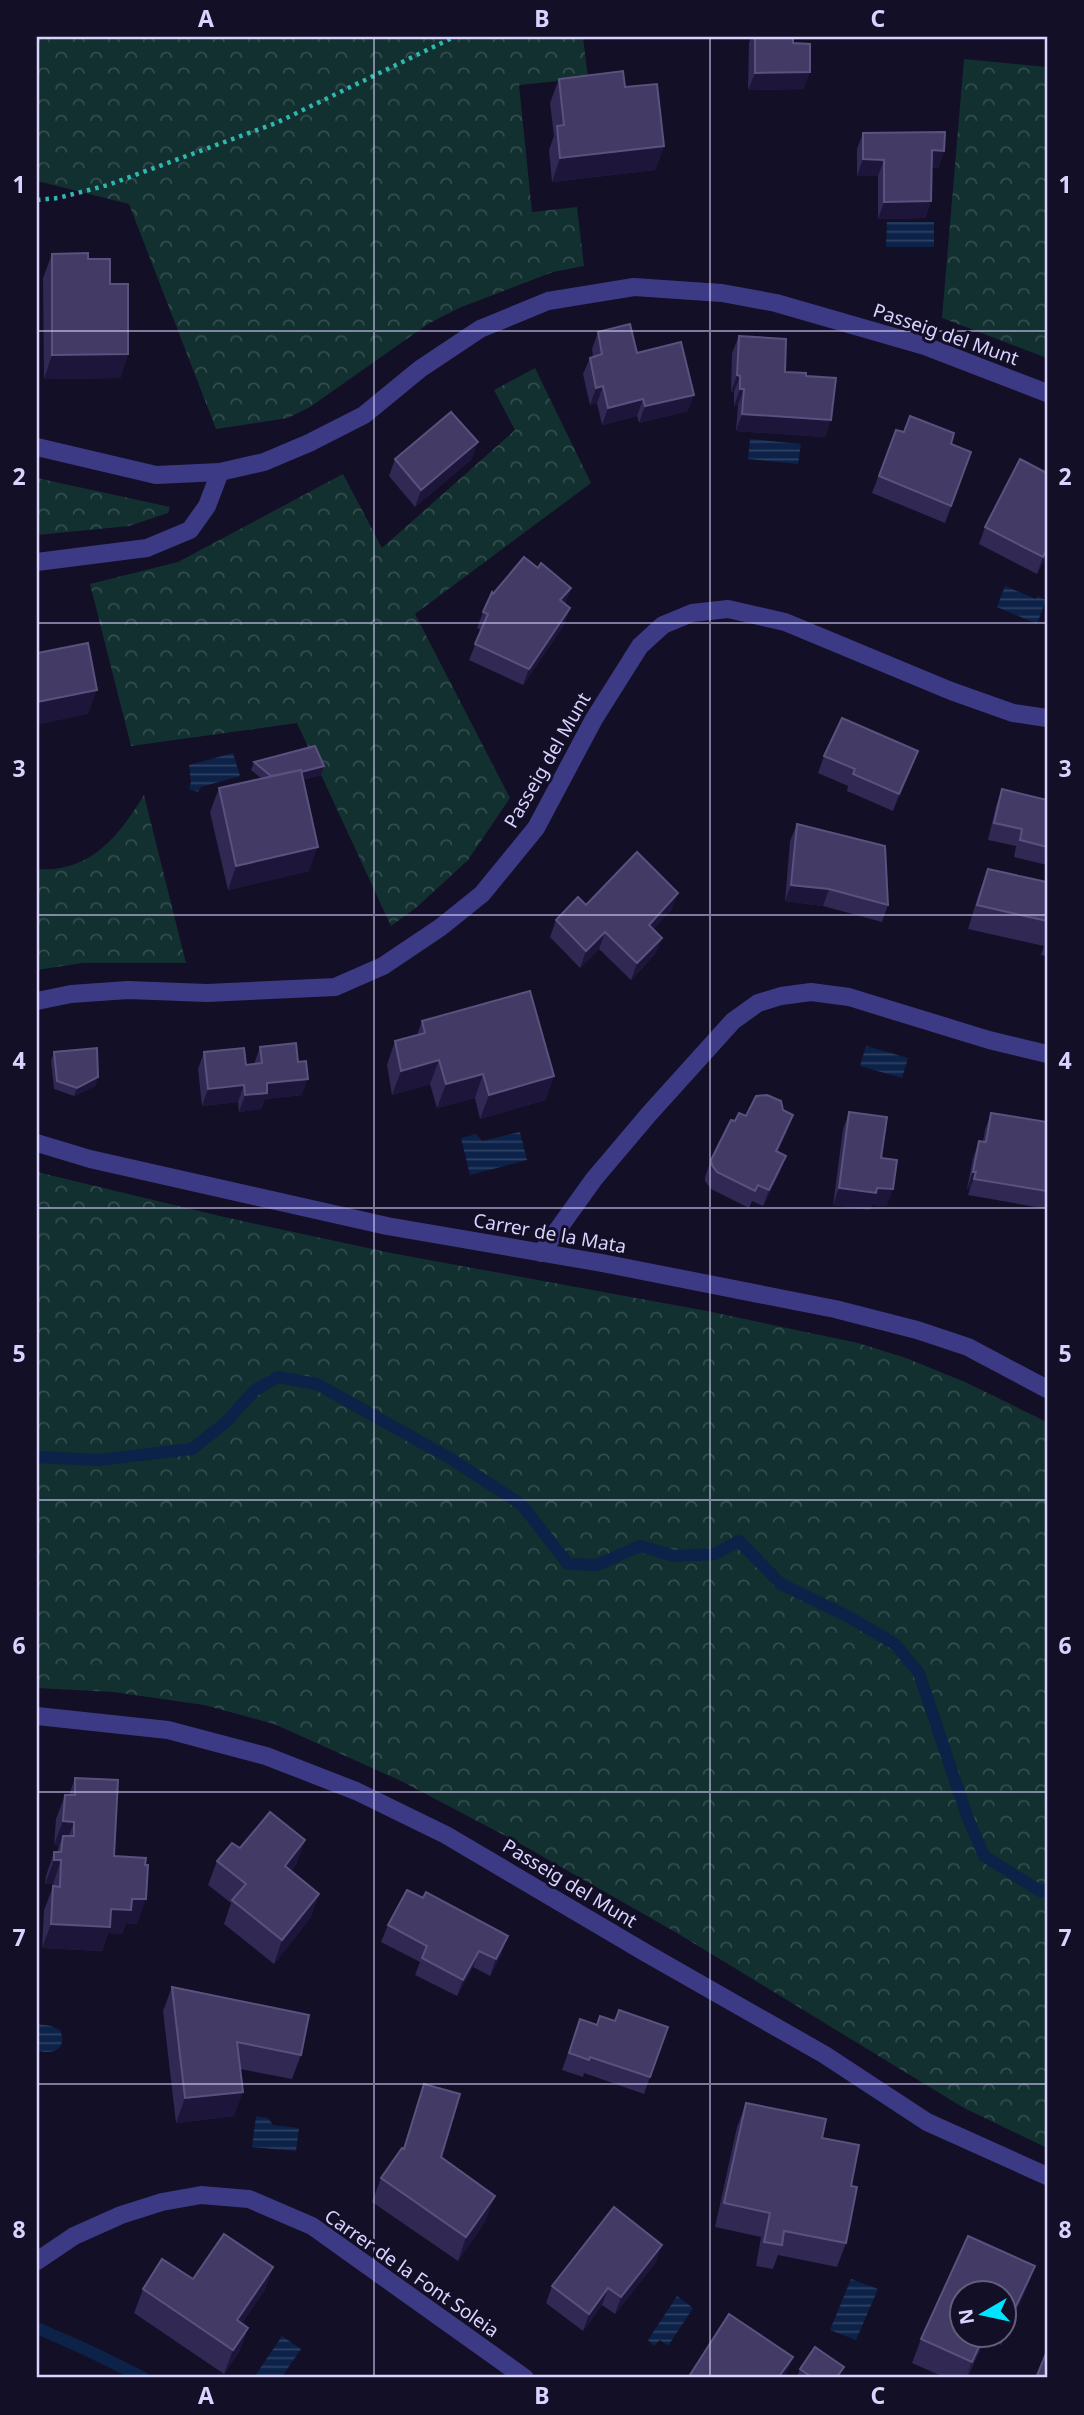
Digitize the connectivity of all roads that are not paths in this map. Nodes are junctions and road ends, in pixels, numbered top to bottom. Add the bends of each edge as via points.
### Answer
1 (1047, 393) edge
2 (37, 447) edge
3 (220, 472) junction
4 (37, 562) edge
5 (1047, 718) edge
6 (37, 1000) edge
7 (1047, 1054) edge
8 (37, 1143) edge
9 (541, 1253) junction
10 (1047, 1389) edge
11 (37, 1716) edge
12 (1047, 2176) edge
13 (37, 2261) edge
14 (525, 2378) edge

1 - 3 street, Passeig del Munt via 925,346 776,303 722,293 634,287 548,301 480,329 364,415 264,462
2 - 3 street, Passeig del Munt via 156,475
3 - 4 street via 190,530 147,548
5 - 6 street, Passeig del Munt via 1013,713 963,695 785,622 727,609 692,613 663,625 640,646 594,719 536,828 482,894 383,966 335,987 207,993 128,990
7 - 9 street via 849,997 811,992 758,1003 733,1021 665,1096 594,1179
8 - 9 street, Carrer de la Mata via 387,1226
9 - 10 street, Carrer de la Mata via 835,1309 917,1331 968,1347
11 - 12 street, Passeig del Munt via 168,1730 266,1756 356,1791 446,1835 825,2055 927,2122
13 - 14 street, Carrer de la Font Soleia via 74,2236 162,2202 201,2194 248,2199 313,2226

